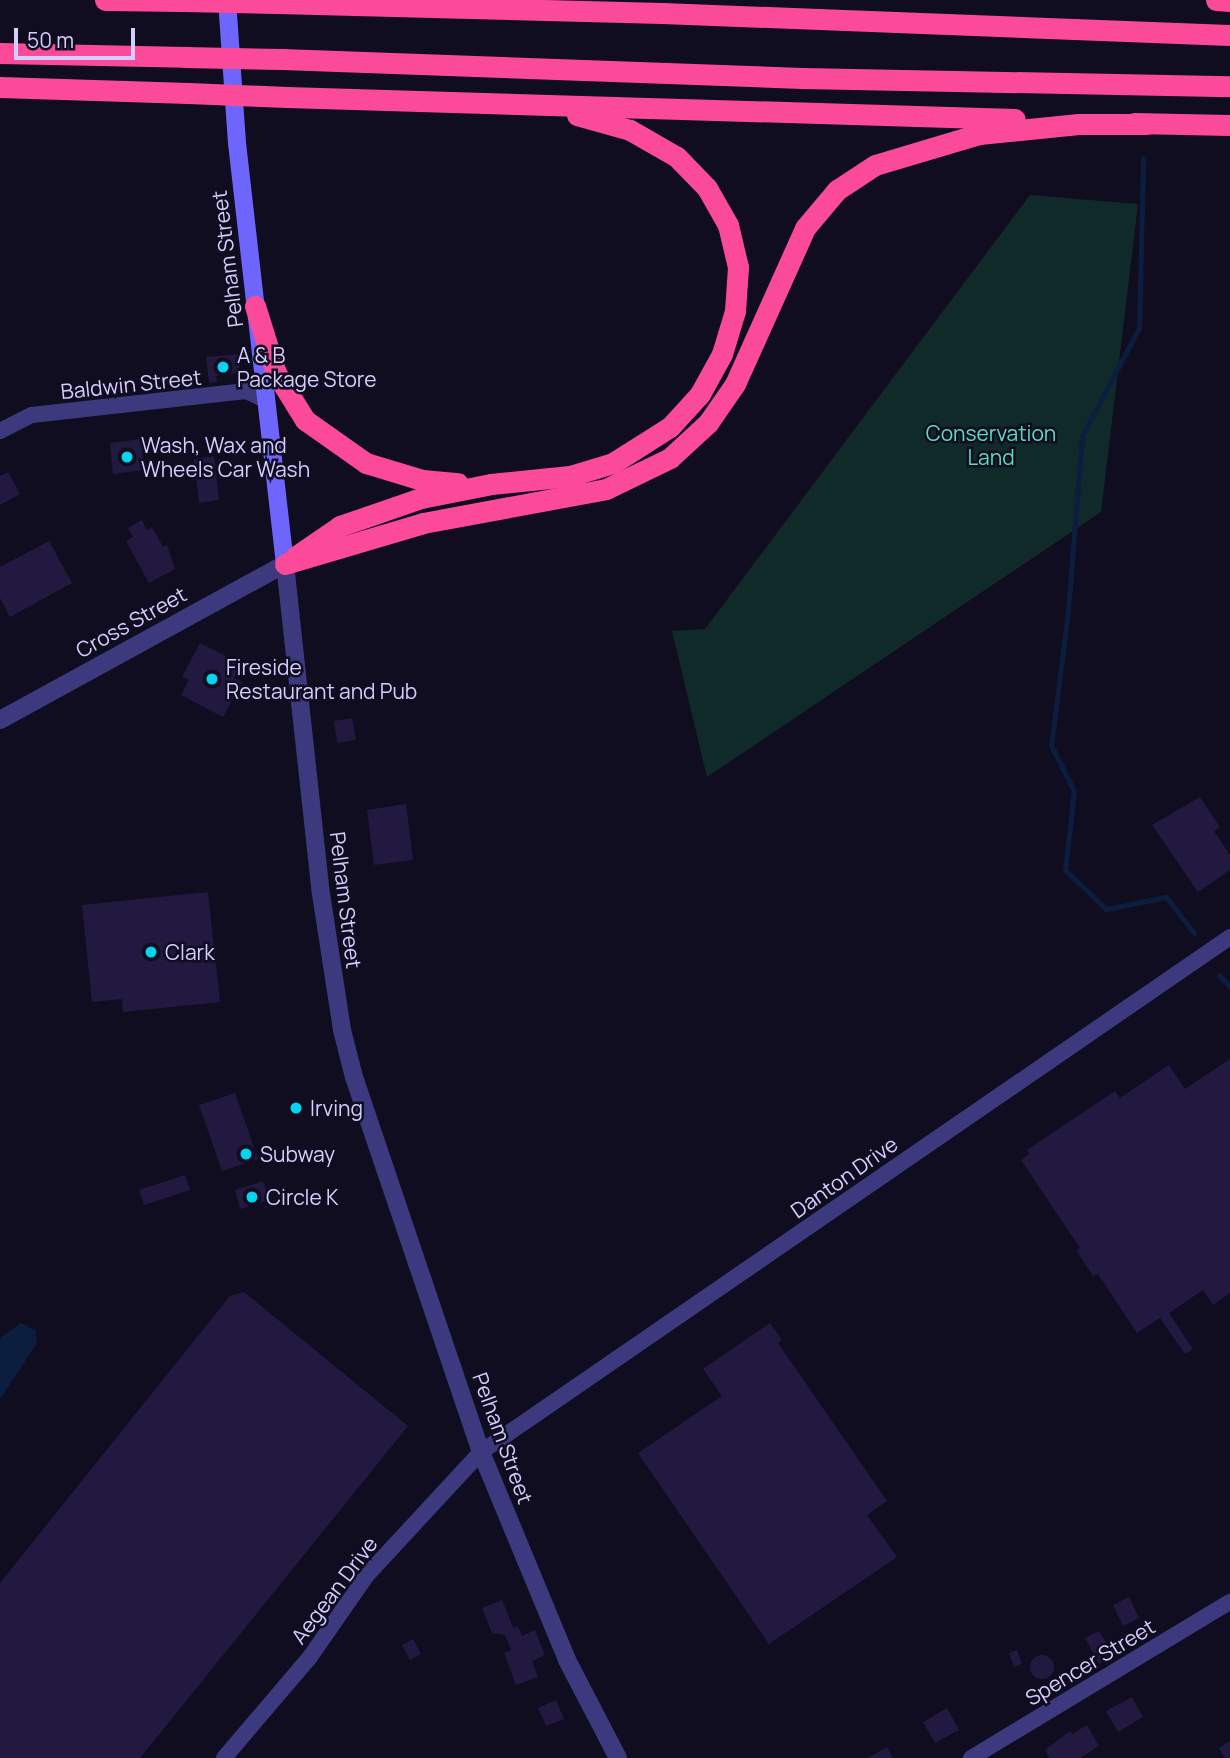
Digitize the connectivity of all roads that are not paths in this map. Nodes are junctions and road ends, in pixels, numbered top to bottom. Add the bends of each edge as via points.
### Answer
1 (105, 0) edge
2 (228, 0) edge
3 (1216, 0) edge
4 (183, 1) edge
5 (1230, 1) edge
6 (1230, 35) edge
7 (0, 53) edge
8 (1230, 86) edge
9 (0, 87) edge
10 (522, 105) junction
11 (1147, 124) junction
12 (1230, 125) edge
13 (255, 306) junction
14 (267, 401) junction
15 (0, 431) edge
16 (491, 484) junction
17 (285, 564) junction
18 (0, 720) edge
19 (1230, 937) edge
20 (481, 1452) junction
21 (1230, 1602) edge
22 (224, 1758) edge
23 (618, 1758) edge
24 (971, 1758) edge

1 - 4 highway
2 - 13 main road, Pelham Street via 237,143
3 - 5 highway
4 - 6 highway, bridge via 662,13
7 - 8 highway, bridge
9 - 10 highway, bridge
10 - 11 highway
10 - 16 highway via 600,120 659,146 685,164 707,188 728,225 738,288 722,354 700,394 670,427 634,453 592,471
11 - 12 highway
11 - 17 highway via 1079,124 979,134 875,165 837,190 806,228 735,384 708,423 670,458 606,489 422,523
13 - 14 main road, Pelham Street
13 - 16 highway via 285,391 305,420 339,448 380,468 422,480
14 - 15 street, Baldwin Street via 246,391 32,415
14 - 17 main road, Pelham Street
16 - 17 highway via 421,498 340,526
17 - 18 street, Cross Street
17 - 20 street, Pelham Street via 321,894 342,1030
19 - 20 street, Danton Drive
20 - 22 street, Aegean Drive via 367,1575 310,1657
20 - 23 street, Pelham Street via 567,1660
21 - 24 street, Spencer Street

